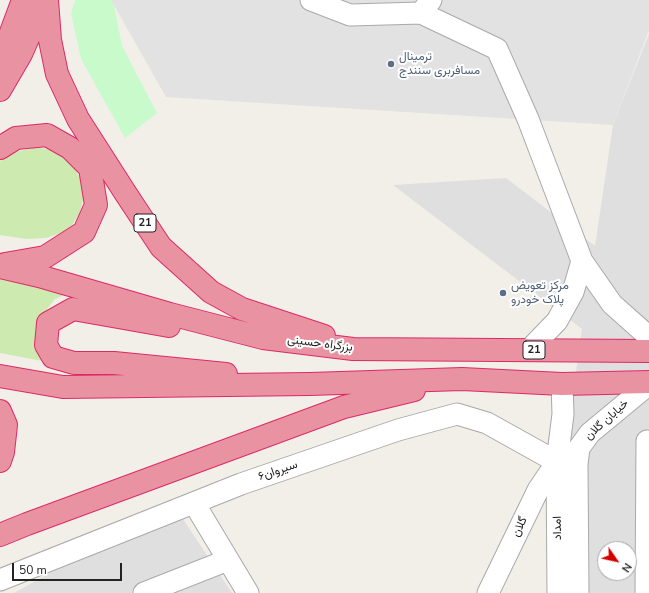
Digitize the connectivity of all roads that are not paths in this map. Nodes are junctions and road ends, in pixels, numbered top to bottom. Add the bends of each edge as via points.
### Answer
1 (23, 0) edge
2 (46, 0) edge
3 (310, 0) edge
4 (426, 6) edge
5 (0, 62) edge
6 (0, 90) edge
7 (0, 148) edge
8 (582, 261) junction
9 (0, 266) edge
10 (204, 322) junction
11 (649, 337) edge
12 (353, 349) junction
13 (529, 350) junction
14 (649, 351) edge
15 (0, 376) edge
16 (462, 379) junction
17 (649, 383) edge
18 (310, 384) junction
19 (562, 384) junction
20 (0, 411) edge
21 (647, 441) dead end
22 (0, 461) edge
23 (567, 463) junction
24 (194, 503) junction
25 (0, 535) edge
26 (228, 560) junction
27 (0, 580) edge
28 (153, 591) edge
29 (248, 593) edge
30 (488, 593) edge
31 (558, 593) edge
32 (578, 593) edge
33 (646, 593) edge

1 - 5 highway
2 - 6 highway via 21,54
2 - 12 highway, 21 via 57,74 78,119 161,247 211,292 242,309 319,333
3 - 4 street via 350,15
4 - 8 street via 497,49 528,119
7 - 9 highway via 16,138 47,135 70,148 90,168 96,205 84,232 45,256
8 - 11 street via 612,304
8 - 13 street via 574,292 557,321
9 - 10 highway, بزرگراه حسینی / 21
10 - 12 highway, بزرگراه حسینی / 21 via 263,338
10 - 18 highway via 166,326 73,309 48,323 46,345 53,357 74,363 114,363
12 - 13 highway, بزرگراه حسینی / 21
13 - 14 highway, بزرگراه حسینی / 21
15 - 18 highway via 63,387
16 - 18 highway
16 - 19 highway
16 - 25 highway via 344,407
17 - 19 highway
17 - 23 street, خیابان گلان via 590,433
19 - 23 street
20 - 22 highway via 6,425
21 - 33 street
23 - 24 street, سیروان۶ via 487,423 457,414 398,430 241,484
23 - 30 street, گلان via 538,490
23 - 31 street, امداد
23 - 32 street, امداد
24 - 26 street
24 - 27 street, سیروان۶
26 - 28 street
26 - 29 street

